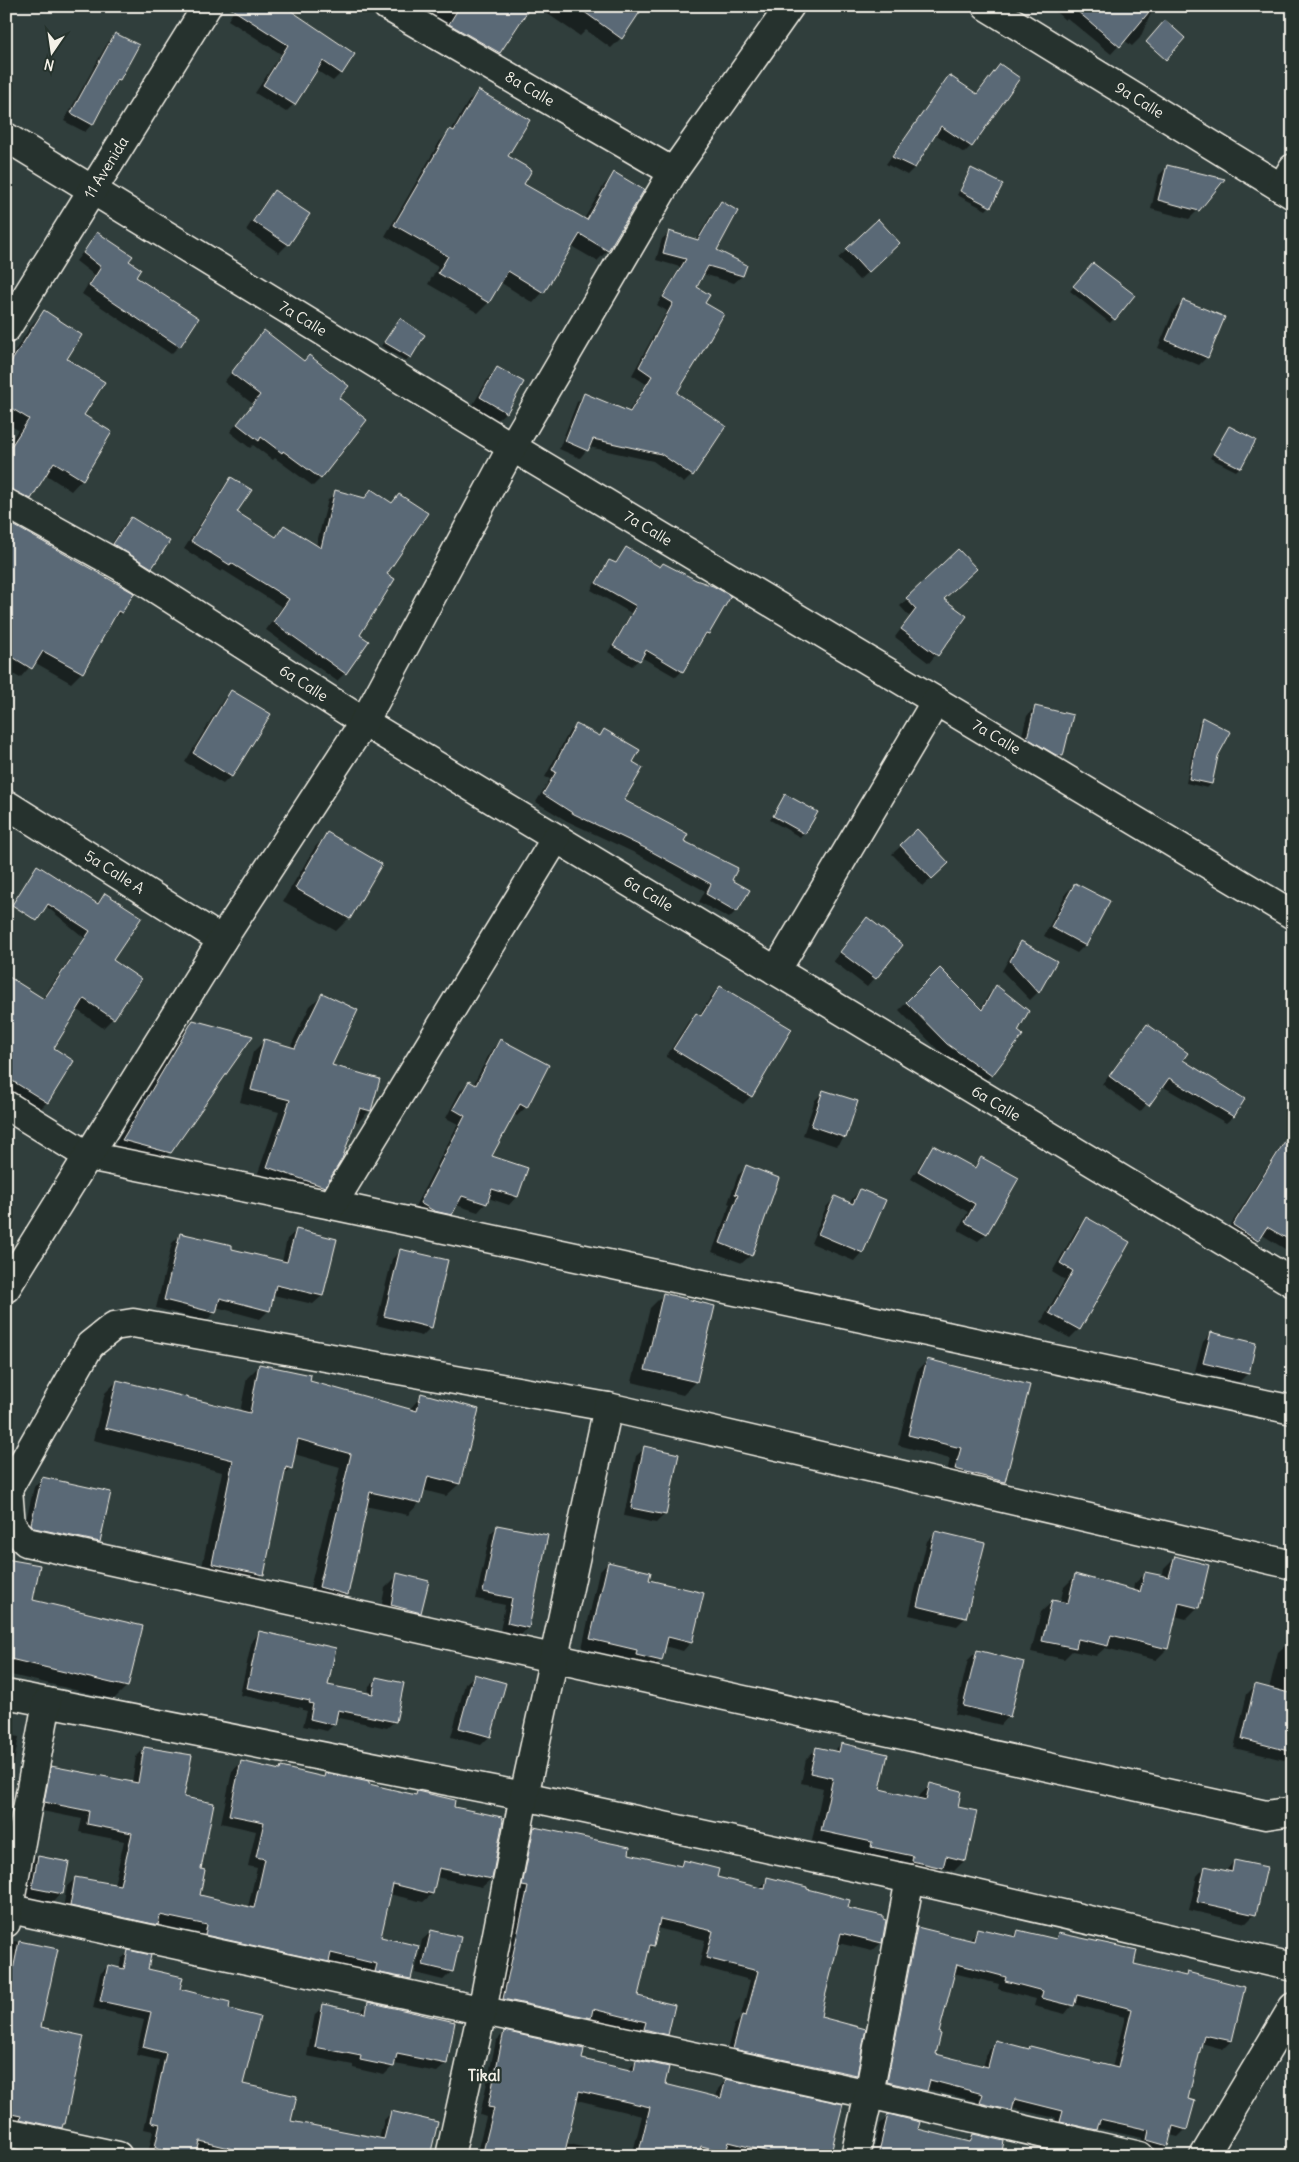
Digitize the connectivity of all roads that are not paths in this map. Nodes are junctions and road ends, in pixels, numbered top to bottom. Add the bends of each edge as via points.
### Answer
1 (207, 6) edge
2 (388, 6) edge
3 (790, 6) edge
4 (986, 6) edge
5 (6, 137) edge
6 (673, 172) junction
7 (1289, 184) edge
8 (93, 192) junction
9 (6, 329) edge
10 (512, 448) junction
11 (6, 503) edge
12 (936, 701) junction
13 (364, 722) junction
14 (6, 804) edge
15 (556, 838) junction
16 (1293, 915) edge
17 (222, 940) junction
18 (776, 971) junction
19 (6, 1105) edge
20 (88, 1156) junction
21 (332, 1205) junction
22 (1293, 1283) edge
23 (6, 1288) edge
24 (608, 1407) junction
25 (1293, 1410) edge
26 (1293, 1565) edge
27 (553, 1658) junction
28 (6, 1694) edge
29 (47, 1702) junction
30 (524, 1796) junction
31 (1293, 1811) edge
32 (910, 1879) junction
33 (7, 1913) edge
34 (1293, 1967) edge
35 (1293, 2008) edge
36 (482, 2011) junction
37 (869, 2094) junction
38 (6, 2132) edge
39 (118, 2156) edge
40 (450, 2156) edge
41 (855, 2156) edge
42 (1140, 2156) edge
43 (1204, 2156) edge

1 - 8 street, 11 Avenida
2 - 6 street, 8a Calle
3 - 6 street
4 - 7 street, 9a Calle
5 - 8 street, 7a Calle
6 - 10 street
8 - 9 street, 11 Avenida
8 - 10 street, 7a Calle
10 - 12 street, 7a Calle
10 - 13 street
11 - 13 street, 6a Calle via 120,566
12 - 16 street, 7a Calle
12 - 18 street
13 - 15 street, 6a Calle
13 - 17 street
14 - 17 street, 5a Calle A
15 - 18 street, 6a Calle
15 - 21 street
17 - 20 street
18 - 22 street, 6a Calle
19 - 20 street
20 - 21 street
20 - 23 street
21 - 25 street
24 - 26 street
24 - 27 street
24 - 27 street via 133,1323 124,1324 114,1326 90,1345 8,1489 11,1525 26,1542
27 - 30 street
27 - 31 street via 1266,1815
28 - 29 street
29 - 30 street
29 - 33 street
30 - 32 street
30 - 36 street
32 - 34 street
32 - 37 street
33 - 36 street
35 - 43 street
36 - 37 street
36 - 40 street
37 - 41 street
37 - 42 street
38 - 39 street

